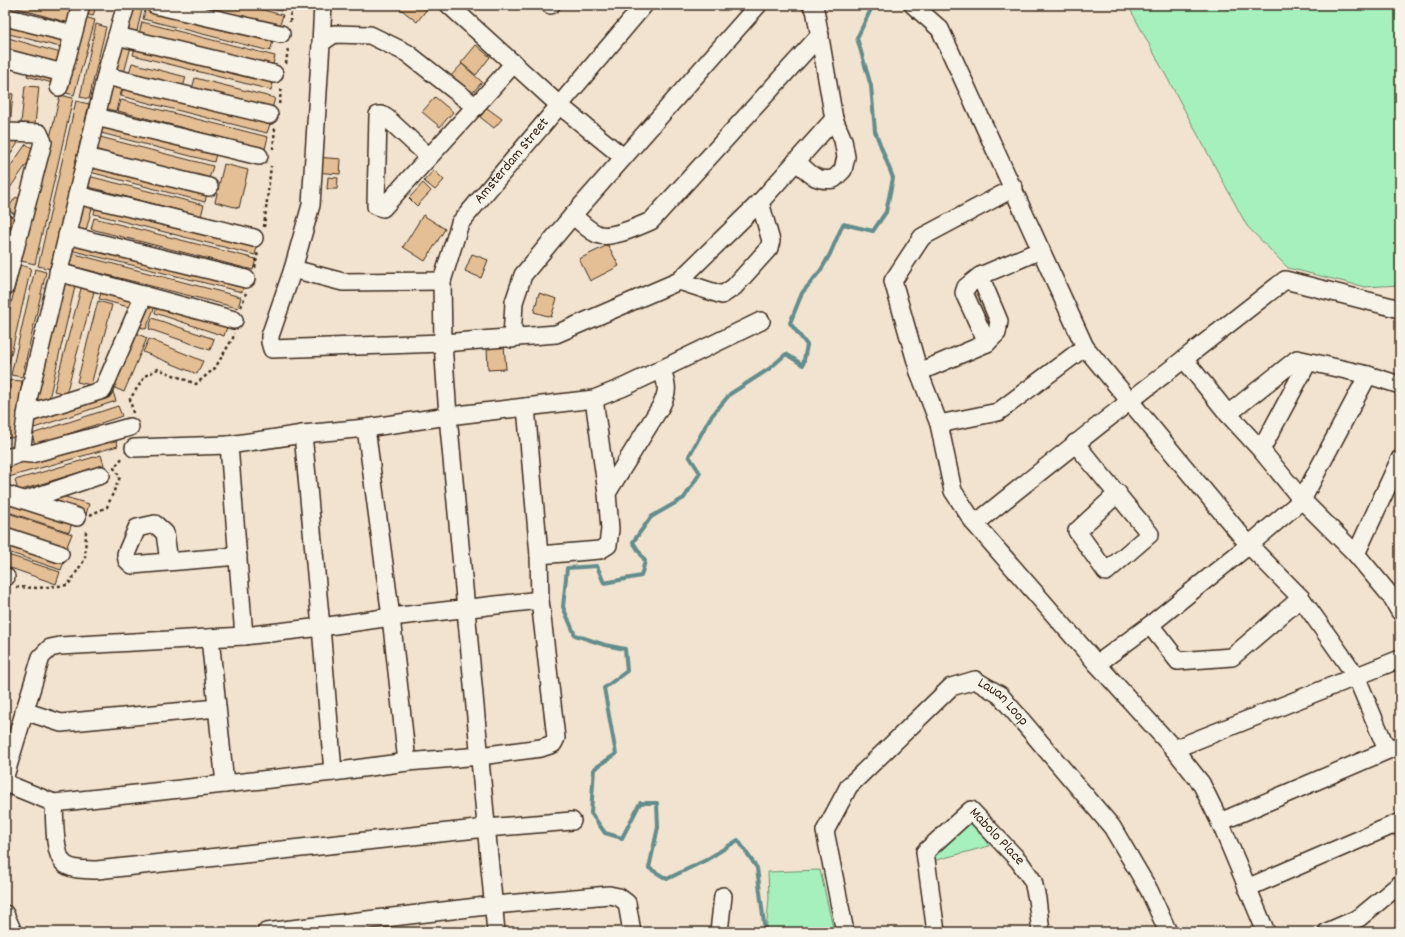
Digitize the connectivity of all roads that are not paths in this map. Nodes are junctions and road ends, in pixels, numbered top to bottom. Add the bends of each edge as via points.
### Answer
1 (81, 5) edge
2 (126, 5) edge
3 (155, 5) edge
4 (323, 5) edge
5 (450, 5) edge
6 (644, 5) edge
7 (758, 5) edge
8 (811, 5) edge
9 (912, 5) edge
10 (5, 17) edge
11 (74, 34) junction
12 (286, 34) road end
13 (820, 35) junction
14 (117, 36) junction
15 (321, 43) junction
16 (5, 59) edge
17 (514, 63) junction
18 (106, 76) junction
19 (280, 76) road end
20 (559, 104) junction
21 (476, 107) junction
22 (274, 115) road end
23 (96, 117) junction
24 (834, 119) junction
25 (5, 132) edge
26 (268, 156) road end
27 (428, 156) junction
28 (86, 157) junction
29 (623, 157) junction
30 (796, 161) junction
31 (209, 187) dead end
32 (1014, 188) junction
33 (77, 195) junction
34 (760, 202) junction
35 (573, 215) junction
36 (67, 236) junction
37 (258, 240) road end
38 (1041, 250) junction
39 (293, 269) junction
40 (58, 272) junction
41 (250, 279) road end
42 (442, 281) junction
43 (679, 281) junction
44 (5, 287) edge
45 (144, 295) junction
46 (1400, 309) edge
47 (236, 318) road end
48 (761, 321) dead end
49 (512, 338) junction
50 (443, 343) junction
51 (1085, 347) junction
52 (1184, 359) junction
53 (1308, 362) junction
54 (662, 369) junction
55 (919, 372) junction
56 (1368, 375) junction
57 (1400, 385) edge
58 (594, 400) junction
59 (1131, 401) junction
60 (526, 407) junction
61 (26, 414) junction
62 (1228, 414) junction
63 (448, 416) junction
64 (132, 423) road end
65 (939, 424) junction
66 (366, 428) junction
67 (302, 434) junction
68 (1076, 443) junction
69 (229, 445) junction
70 (1261, 450) junction
71 (130, 451) road end
72 (21, 453) junction
73 (5, 459) edge
74 (1400, 459) edge
75 (101, 475) dead end
76 (607, 493) junction
77 (1118, 493) junction
78 (5, 494) edge
79 (26, 500) junction
80 (1302, 500) junction
81 (83, 519) road end
82 (975, 524) junction
83 (5, 536) edge
84 (1249, 545) junction
85 (60, 554) dead end
86 (1356, 554) junction
87 (238, 556) junction
88 (539, 556) junction
89 (168, 562) dead end
90 (1301, 598) junction
91 (540, 600) junction
92 (466, 609) junction
93 (1400, 612) edge
94 (391, 617) junction
95 (1150, 625) junction
96 (322, 627) junction
97 (244, 636) junction
98 (210, 638) junction
99 (1400, 659) edge
100 (1097, 664) junction
101 (1356, 676) junction
102 (217, 708) junction
103 (24, 712) junction
104 (1394, 748) edge
105 (1174, 749) junction
106 (480, 756) junction
107 (408, 762) junction
108 (333, 772) junction
109 (5, 776) edge
110 (5, 784) edge
111 (225, 784) junction
112 (54, 803) junction
113 (572, 821) dead end
114 (1220, 822) junction
115 (1400, 822) edge
116 (486, 828) junction
117 (1400, 884) edge
118 (1247, 888) junction
119 (723, 896) dead end
120 (494, 905) junction
121 (5, 914) edge
122 (295, 930) edge
123 (13, 932) edge
124 (266, 932) edge
125 (496, 932) edge
126 (632, 932) edge
127 (718, 932) edge
128 (845, 932) edge
129 (936, 932) edge
130 (1041, 932) edge
131 (1168, 932) edge
132 (1266, 932) edge
133 (1327, 932) edge

1 - 11 street
2 - 14 street
3 - 12 street
4 - 15 street
5 - 17 street
6 - 20 street, Amsterdam Street
7 - 29 street
8 - 13 street via 815,9
9 - 32 street via 940,29
10 - 11 street
11 - 16 street via 61,80
13 - 24 street
13 - 35 street via 652,221 617,234 599,235 585,227
14 - 18 street
14 - 19 street
15 - 21 street via 334,34 370,35 407,53
15 - 39 street via 311,205
17 - 20 street
17 - 21 street
18 - 22 street
18 - 23 street
20 - 29 street
20 - 42 street, Amsterdam Street via 460,223
21 - 27 street
23 - 26 street
23 - 28 street
24 - 30 street
24 - 30 street via 846,157 843,170 834,179 824,180 815,177
25 - 44 street via 39,134 43,142
27 - 27 street via 383,208 376,206 378,115 387,118
28 - 31 street
28 - 33 street
29 - 35 street
30 - 34 street
32 - 38 street
32 - 55 street via 922,237 893,281
33 - 36 street
33 - 37 street
34 - 43 street
34 - 43 street via 770,248 734,287 722,294
35 - 49 street via 523,275 514,302
36 - 40 street
36 - 41 street
38 - 51 street
38 - 55 street via 980,276 966,287 964,293 986,343
39 - 42 street via 344,282
39 - 50 street via 270,336 272,349
40 - 45 street
40 - 61 street
42 - 50 street, Amsterdam Street
43 - 49 street via 556,334
45 - 47 street
45 - 61 street via 103,390
46 - 52 street via 1286,280
48 - 54 street
49 - 50 street
50 - 63 street, Amsterdam Street
51 - 59 street
51 - 65 street via 998,412
52 - 59 street
52 - 62 street
53 - 56 street
53 - 62 street via 1297,359
53 - 70 street
54 - 58 street
54 - 76 street via 666,395
55 - 65 street
56 - 57 street
56 - 80 street
58 - 60 street
58 - 76 street
59 - 68 street
59 - 84 street
60 - 63 street
60 - 88 street
61 - 72 street
62 - 70 street
63 - 66 street
63 - 92 street, Amsterdam Street
64 - 72 street via 31,454
65 - 82 street via 953,491
66 - 67 street
66 - 94 street
67 - 69 street
67 - 96 street
68 - 77 street
68 - 82 street
69 - 71 street
69 - 87 street
70 - 80 street
72 - 73 street
74 - 86 street
75 - 79 street
76 - 88 street via 610,529 608,545 600,550
77 - 77 street via 1150,534 1106,572 1077,531
78 - 79 street
79 - 81 street
80 - 84 street
80 - 86 street
82 - 100 street
83 - 85 street
84 - 90 street
84 - 95 street
86 - 93 street via 1390,594
87 - 89 street
87 - 97 street
88 - 91 street
90 - 95 street via 1232,657 1178,661
90 - 101 street
91 - 92 street
91 - 106 street via 556,738 554,744
92 - 94 street
92 - 106 street, Amsterdam Street
94 - 96 street
94 - 107 street
95 - 100 street
96 - 97 street
96 - 108 street
97 - 98 street
98 - 102 street
98 - 103 street via 50,648 41,657
99 - 101 street
100 - 105 street
101 - 104 street
101 - 105 street
102 - 103 street via 61,723
102 - 111 street
103 - 109 street
104 - 114 street
105 - 114 street via 1201,783
106 - 107 street
106 - 116 street, Amsterdam Street
107 - 108 street
108 - 111 street
110 - 112 street
111 - 112 street
112 - 116 street via 57,846 61,861 76,869 97,870
113 - 116 street
114 - 118 street
115 - 118 street
116 - 120 street, Amsterdam Street
117 - 133 street via 1359,918
118 - 132 street
119 - 127 street
120 - 122 street
120 - 125 street, Amsterdam Street
120 - 126 street via 610,895 619,897 627,903
121 - 123 street
122 - 124 street
128 - 131 street, Lauan Loop via 824,831 849,786 952,687 975,680 1000,695 1112,826 1149,890
129 - 130 street, Mabolo Place via 925,852 971,810 1019,861 1033,881

